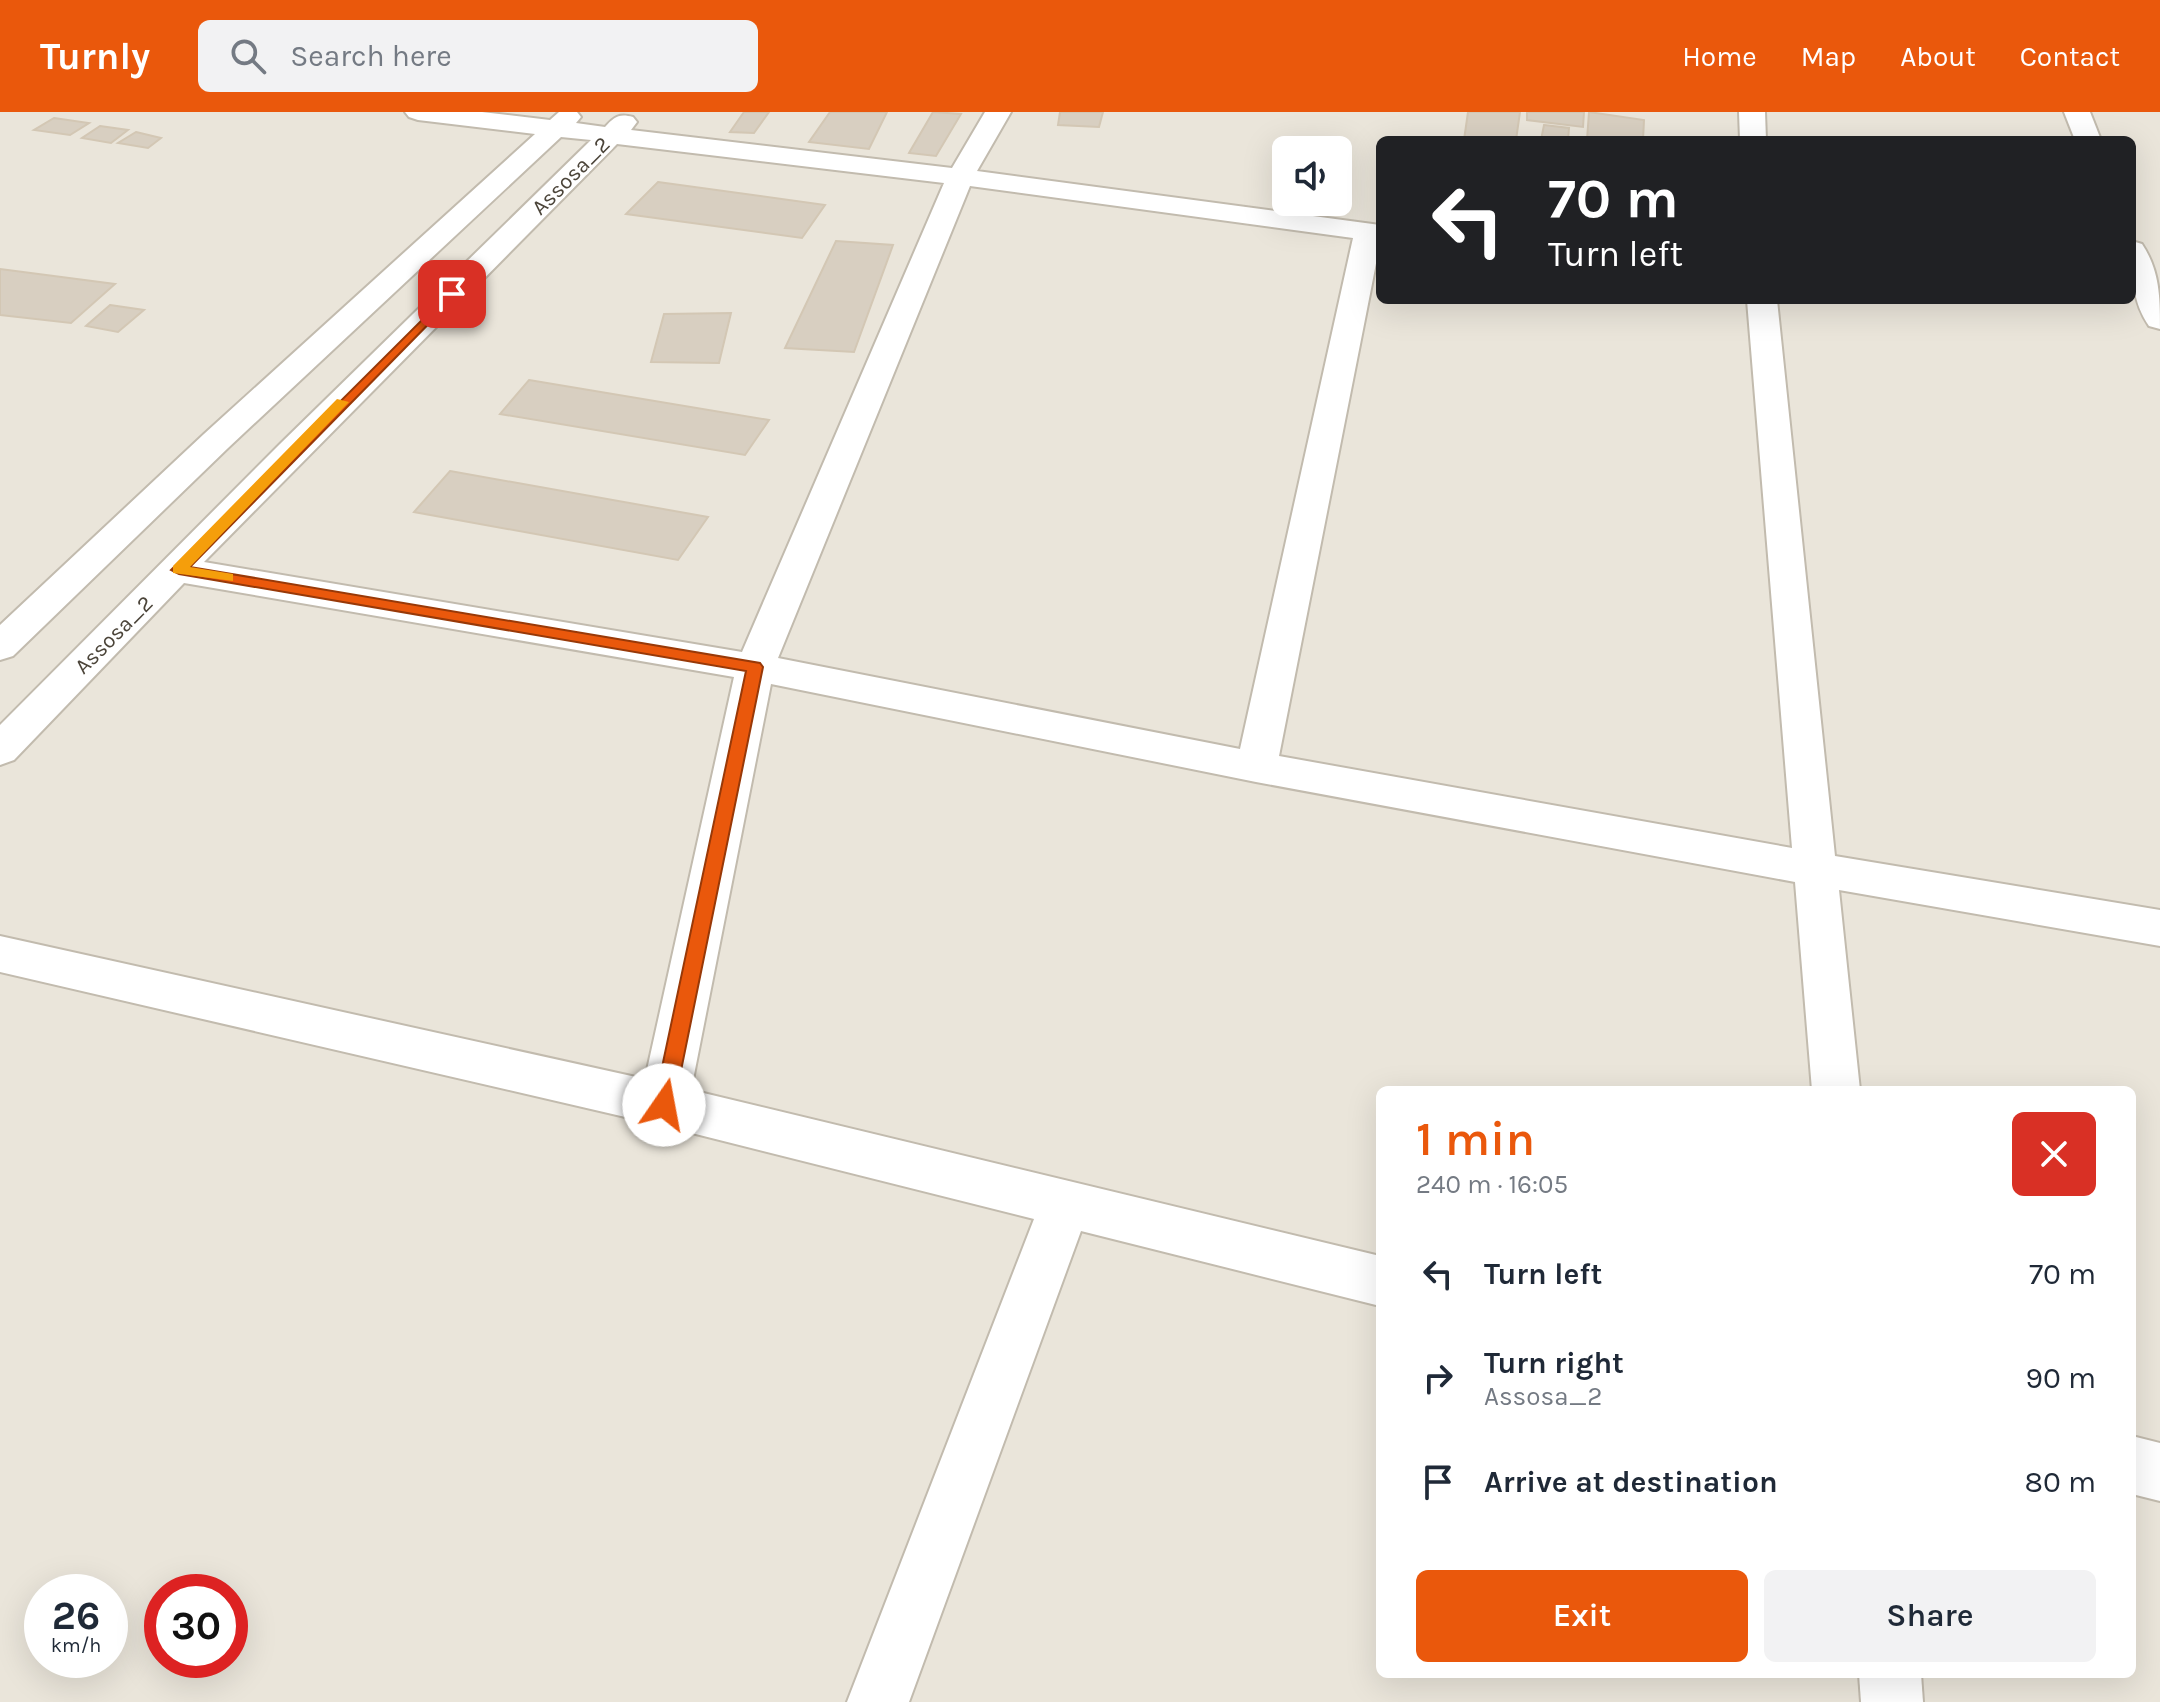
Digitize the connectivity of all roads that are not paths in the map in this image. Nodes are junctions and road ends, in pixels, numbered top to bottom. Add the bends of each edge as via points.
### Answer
1 (418, 112) edge
2 (634, 112) edge
3 (998, 112) edge
4 (1752, 112) edge
5 (2077, 112) edge
6 (564, 120) edge
7 (611, 136) junction
8 (1753, 136) edge
9 (2086, 136) edge
10 (960, 177) junction
11 (1374, 232) edge
12 (2136, 260) edge
13 (1762, 304) edge
14 (2160, 320) edge
15 (216, 441) junction
16 (292, 451) junction
17 (179, 570) junction
18 (0, 647) edge
19 (755, 667) junction
20 (0, 750) edge
21 (1256, 767) junction
22 (1815, 869) junction
23 (2160, 928) edge
24 (0, 954) edge
25 (1836, 1086) edge
26 (664, 1105) junction
27 (1065, 1204) junction
28 (1376, 1280) edge
29 (2136, 1466) edge
30 (2160, 1472) edge
31 (1890, 1678) edge
32 (878, 1702) edge
33 (1892, 1702) edge

1 - 6 street
2 - 7 street, Assosa_2
3 - 10 street
4 - 8 street
5 - 9 street
6 - 7 street
6 - 15 street, Assosa_2
7 - 10 street
7 - 16 street, Assosa_2
10 - 11 street
10 - 19 street
11 - 21 street
12 - 14 street
13 - 22 street
15 - 16 street
15 - 18 street, Assosa_2
16 - 17 street, Assosa_2
17 - 19 street
17 - 20 street, Assosa_2
19 - 21 street
19 - 26 street
21 - 22 street
22 - 23 street
22 - 25 street
24 - 26 street
26 - 27 street
27 - 28 street
27 - 32 street
29 - 30 street
31 - 33 street

